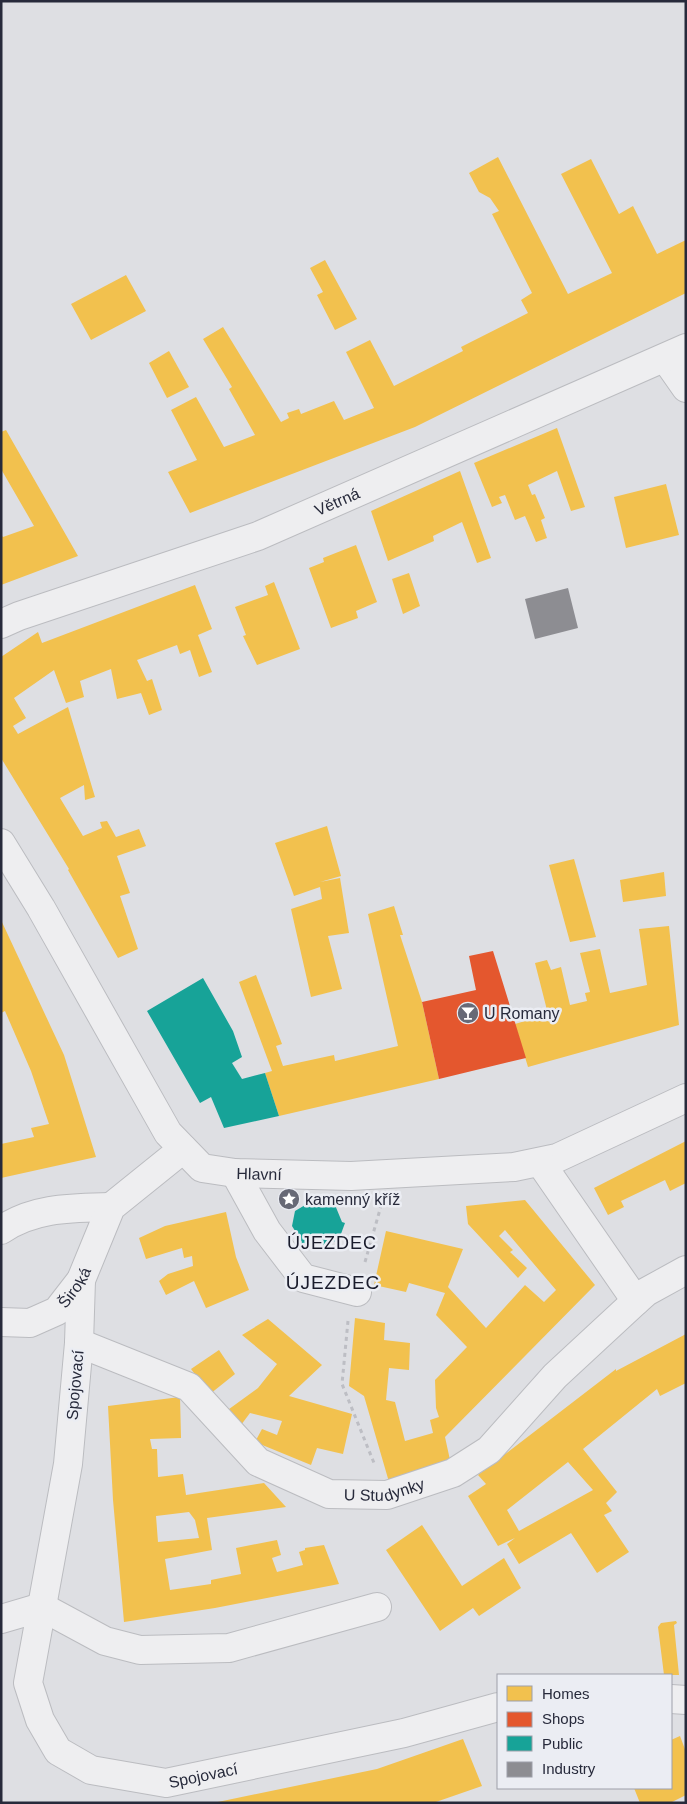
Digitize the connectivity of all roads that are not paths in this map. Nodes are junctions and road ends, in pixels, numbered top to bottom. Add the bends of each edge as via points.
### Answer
1 (675, 353) edge
2 (686, 388) edge
3 (1, 624) edge
4 (1, 843) edge
5 (686, 1098) edge
6 (183, 1149) junction
7 (540, 1162) junction
8 (235, 1173) junction
9 (111, 1207) junction
10 (1, 1230) edge
11 (686, 1270) edge
12 (81, 1280) junction
13 (357, 1292) road end
14 (636, 1301) junction
15 (1, 1322) edge
16 (79, 1343) junction
17 (42, 1607) junction
18 (377, 1607) dead end
19 (1, 1619) edge
20 (672, 1699) edge
21 (686, 1700) edge
22 (497, 1707) edge

1 - 2 street, Větrná
1 - 3 street, Větrná via 258,536
4 - 6 street, Hlavní via 168,1133
5 - 7 street, Hlavní via 557,1158
6 - 8 street, Hlavní via 202,1168
6 - 9 street, Široká
7 - 8 street, Hlavní via 514,1167 352,1176
7 - 14 street
8 - 13 street via 267,1231 303,1278
9 - 10 street via 54,1208
9 - 12 street, Široká
11 - 14 street, U Studynky
12 - 15 street, Široká via 57,1312 30,1323
12 - 16 street, Spojovací
14 - 16 street, U Studynky via 555,1376 489,1450 453,1473 387,1495 329,1494 258,1462 189,1387
16 - 17 street, Spojovací via 68,1464
17 - 18 street via 105,1641 140,1650 229,1648
17 - 19 street
17 - 22 street, Spojovací via 28,1683 40,1720 58,1751 91,1770 166,1783 404,1733
20 - 21 street

